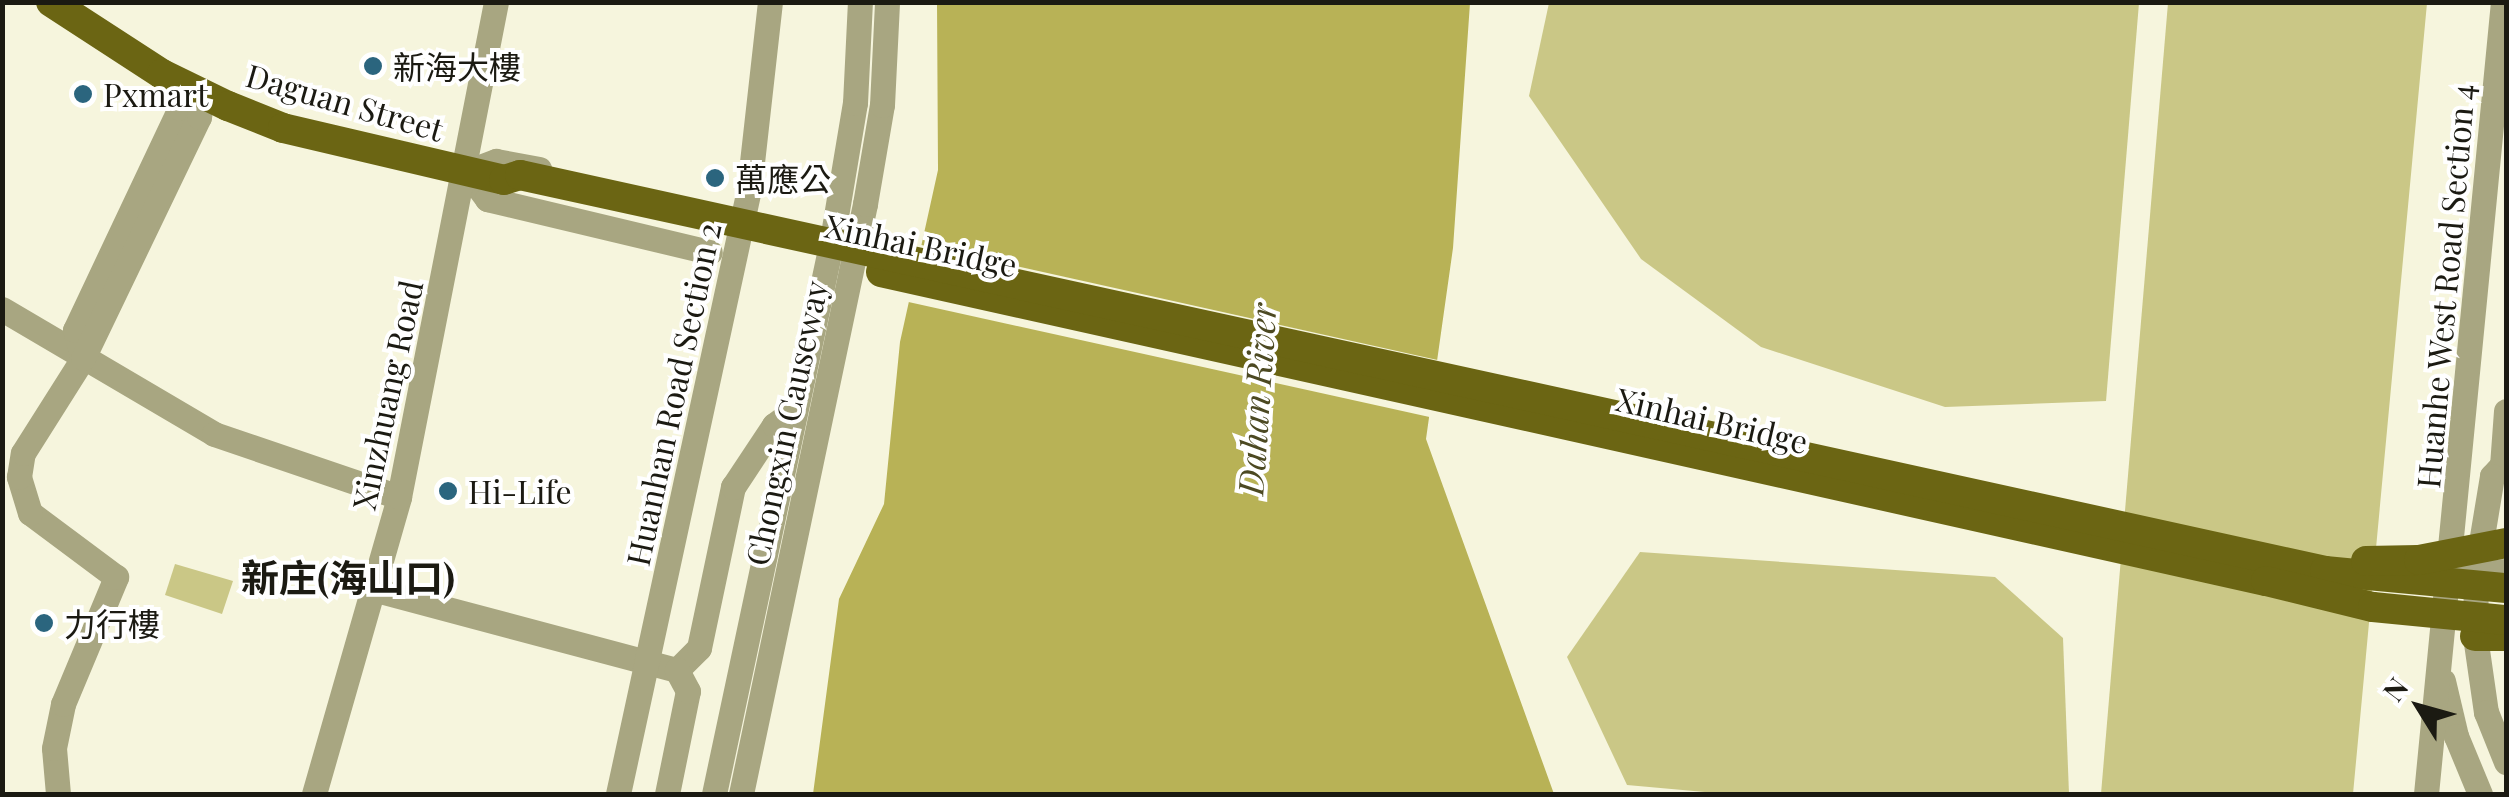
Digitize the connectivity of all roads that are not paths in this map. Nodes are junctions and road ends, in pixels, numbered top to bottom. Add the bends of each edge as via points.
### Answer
1 (51, 2) edge
2 (496, 2) edge
3 (770, 2) edge
4 (860, 2) edge
5 (887, 2) edge
6 (2503, 2) edge
7 (202, 95) junction
8 (467, 172) junction
9 (504, 180) junction
10 (722, 204) dead end
11 (710, 252) dead end
12 (2, 309) edge
13 (83, 358) junction
14 (795, 410) junction
15 (2506, 412) edge
16 (2504, 475) edge
17 (399, 497) junction
18 (2506, 544) edge
19 (2268, 557) junction
20 (2506, 571) edge
21 (2476, 573) junction
22 (2449, 575) junction
23 (2506, 588) edge
24 (373, 601) junction
25 (2506, 620) edge
26 (2475, 636) junction
27 (2506, 636) edge
28 (649, 665) junction
29 (677, 670) junction
30 (2442, 676) junction
31 (2506, 762) edge
32 (58, 794) edge
33 (314, 794) edge
34 (618, 794) edge
35 (667, 794) edge
36 (714, 794) edge
37 (740, 794) edge
38 (2426, 794) edge
39 (2480, 794) edge

1 - 7 main road, Daguan Street
2 - 8 street, Xinzhuang Road
3 - 28 street, Huanhan Road Section 2 via 749,189
4 - 14 street, Chongxin Causeway via 856,102
5 - 37 street, Chongxin Causeway via 882,105 866,204
6 - 22 street, Huanhe West Road Section 4
7 - 8 main road, Daguan Street via 283,128
7 - 13 street via 199,117
8 - 9 main road, Daguan Street
8 - 10 street, Daguan Street via 496,161
8 - 11 street, Daguan Street via 487,198
8 - 17 street, Xinzhuang Road
9 - 19 main road, Xinhai Bridge, bridge via 520,175
9 - 25 main road, Xinhai Bridge, bridge via 519,192 2076,537 2328,600
12 - 13 street
13 - 17 street via 214,434
13 - 32 street via 23,453 19,477 30,513 116,578 63,704 54,748
14 - 29 street via 774,425 733,487 699,648
14 - 36 street, Chongxin Causeway
15 - 16 street, Huanhe West Road Section 4
16 - 21 street, Huanhe West Road Section 4 via 2492,476
17 - 24 street, Xinzhuang Road
18 - 19 main road, bridge via 2383,562
19 - 23 main road, Xinhai Bridge, bridge via 2374,578
20 - 21 street
21 - 22 street
21 - 26 street, Huanhe West Road Section 4
22 - 30 street, Huanhe West Road Section 4
24 - 28 street
24 - 33 street, Xinzhuang Road
26 - 27 main road
26 - 31 street, Huanhe West Road Section 4 via 2486,712
28 - 29 street
28 - 34 street, Huanhan Road Section 2
29 - 35 street via 688,690
30 - 38 street via 2431,717
30 - 39 street via 2456,736

